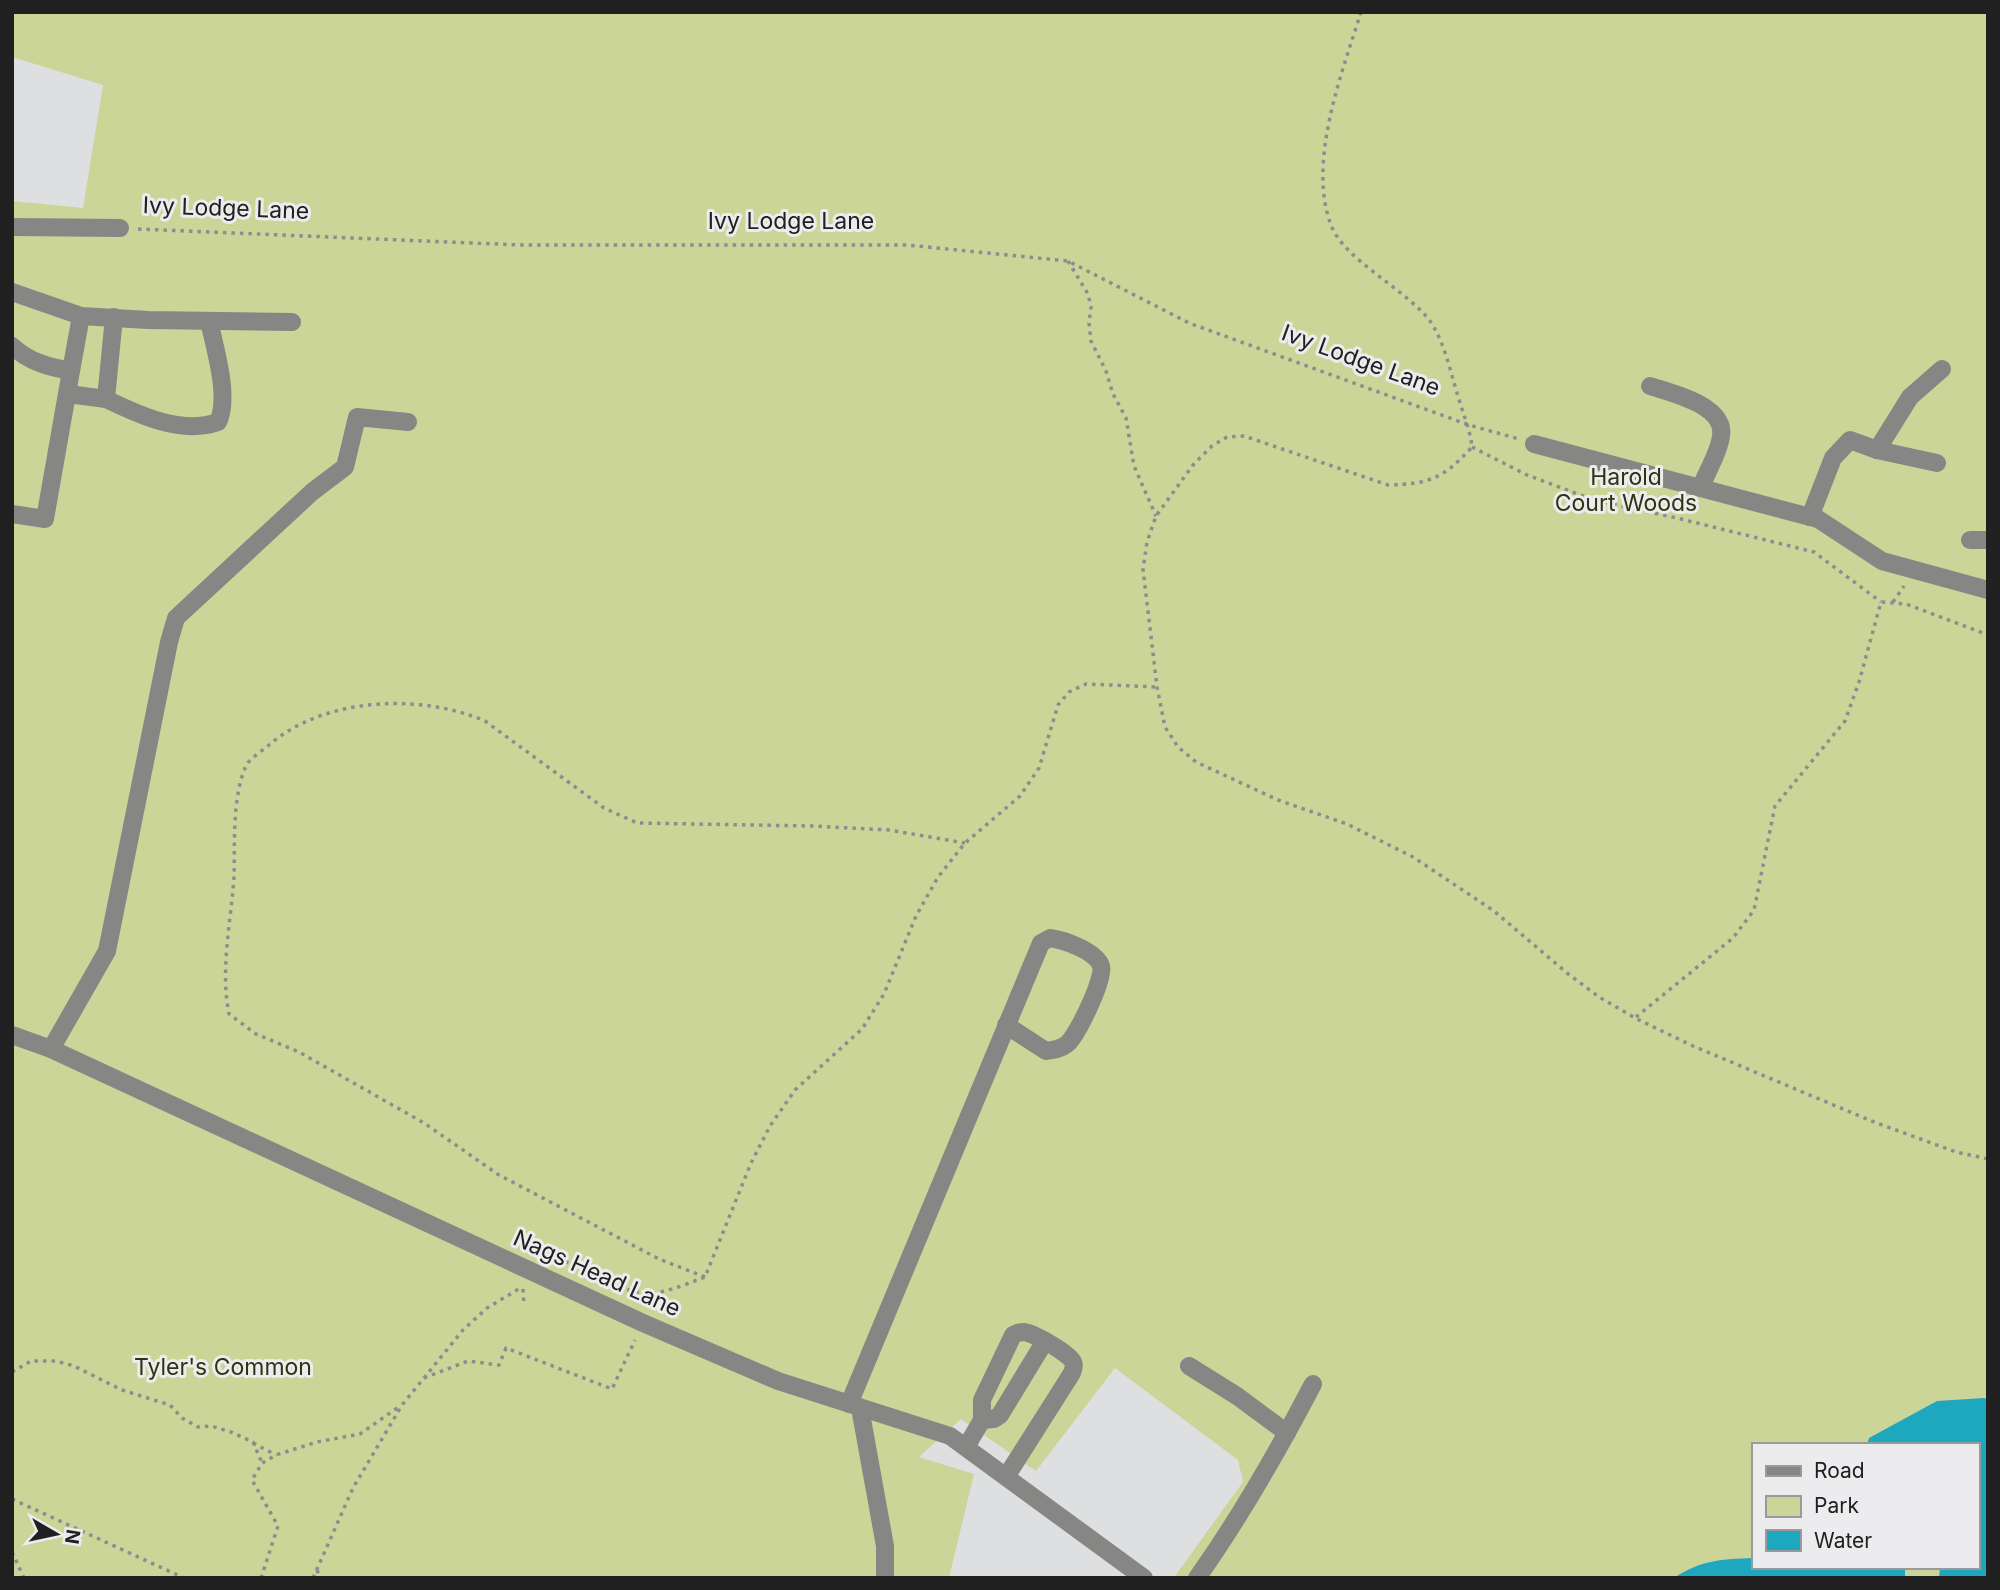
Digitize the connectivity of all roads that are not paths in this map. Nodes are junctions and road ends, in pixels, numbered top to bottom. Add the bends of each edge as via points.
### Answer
1 (12, 227) edge
2 (120, 228) road end
3 (12, 292) edge
4 (81, 316) junction
5 (114, 317) junction
6 (209, 321) junction
7 (292, 322) dead end
8 (12, 346) edge
9 (1942, 369) dead end
10 (71, 371) junction
11 (1650, 386) dead end
12 (68, 394) junction
13 (106, 400) junction
14 (408, 422) dead end
15 (1534, 444) road end
16 (1877, 450) junction
17 (1937, 463) dead end
18 (1701, 487) junction
19 (12, 514) edge
20 (1810, 517) junction
21 (1988, 590) edge
22 (1006, 1024) junction
23 (12, 1035) edge
24 (51, 1049) junction
25 (1045, 1341) junction
26 (1189, 1366) dead end
27 (1312, 1384) dead end
28 (855, 1406) junction
29 (982, 1420) junction
30 (1287, 1433) junction
31 (966, 1447) junction
32 (1006, 1477) junction
33 (885, 1578) edge
34 (1144, 1578) edge
35 (1197, 1578) edge

1 - 2 street, Ivy Lodge Lane
3 - 4 street
4 - 5 street
4 - 10 street
5 - 6 street
5 - 13 street
6 - 7 street
6 - 13 street via 223,402 218,422 150,420
8 - 10 street via 46,366
9 - 16 street via 1910,397
10 - 12 street
11 - 18 street via 1696,401 1721,423 1720,443
12 - 13 street
12 - 19 street via 45,519
14 - 24 street via 357,417 345,467 176,618 107,951
15 - 18 street
16 - 17 street
16 - 20 street via 1850,440 1833,458
18 - 20 street
20 - 21 street via 1882,561
22 - 22 street via 1043,941 1060,940 1097,959 1100,982 1064,1047 1046,1051
22 - 28 street
23 - 24 street, Nags Head Lane
24 - 28 street, Nags Head Lane via 527,1279 778,1381
25 - 29 street via 1000,1415
25 - 29 street via 1025,1332 1013,1335 982,1400
25 - 32 street via 1070,1358 1074,1367
26 - 30 street
27 - 30 street
28 - 31 street, Nags Head Lane via 950,1436
28 - 33 street via 885,1546
29 - 31 street
30 - 35 street
31 - 32 street, Nags Head Lane
32 - 34 street, Nags Head Lane

